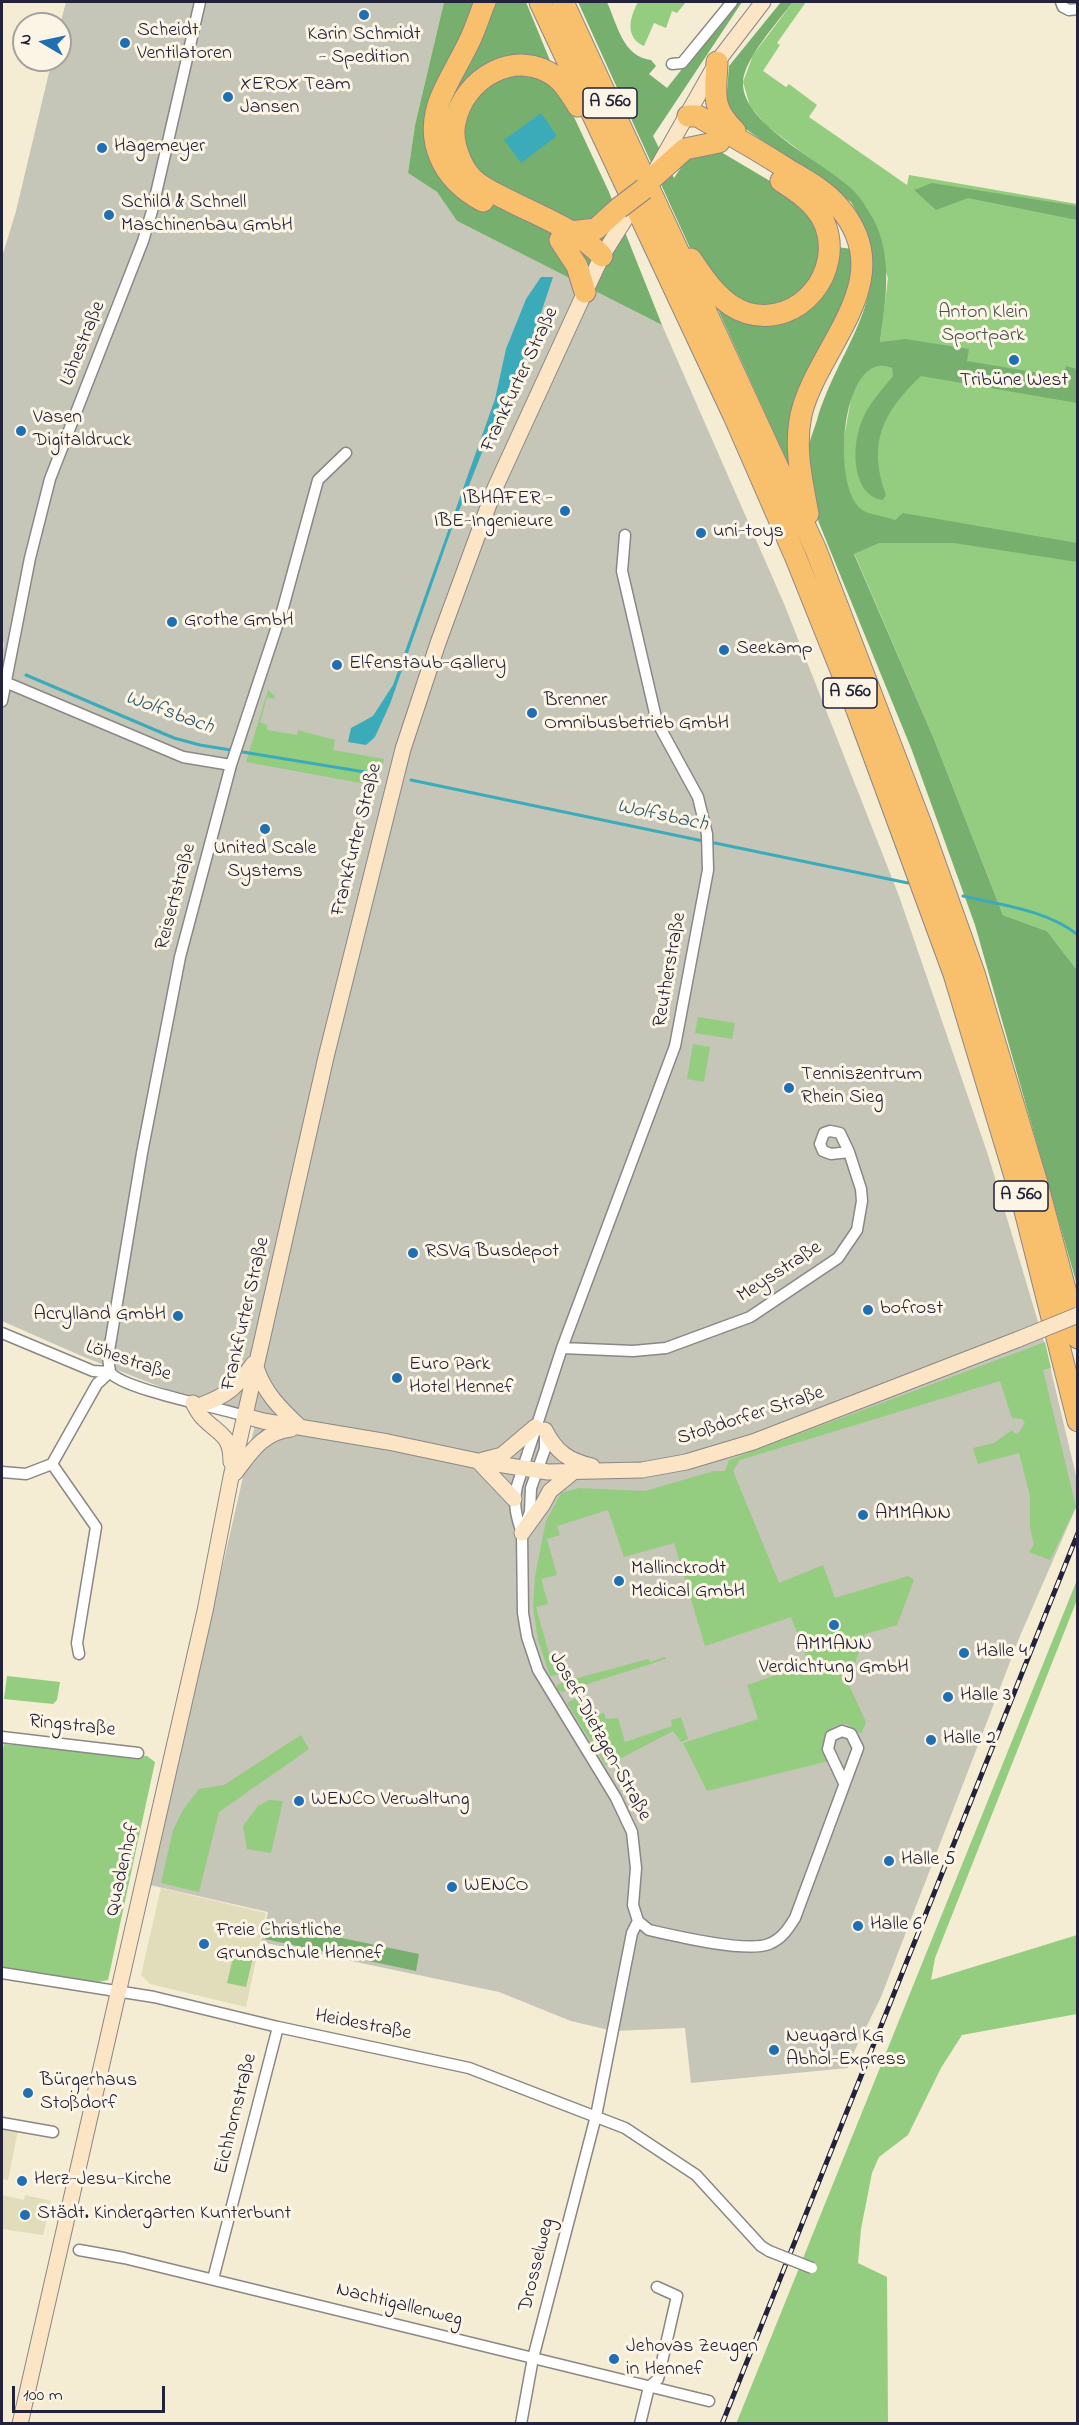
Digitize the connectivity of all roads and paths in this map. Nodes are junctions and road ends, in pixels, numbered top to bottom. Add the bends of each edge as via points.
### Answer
1 (200, 2) edge
2 (485, 2) edge
3 (540, 2) edge
4 (563, 2) edge
5 (732, 2) edge
6 (763, 2) edge
7 (1060, 2) edge
8 (1077, 9) edge
9 (717, 62) junction
10 (672, 64) dead end
11 (688, 116) junction
12 (719, 142) junction
13 (746, 143) junction
14 (641, 190) junction
15 (657, 206) junction
16 (565, 236) junction
17 (602, 256) junction
18 (585, 292) junction
19 (346, 453) dead end
20 (625, 535) dead end
21 (816, 550) junction
22 (6, 655) edge
23 (5, 682) junction
24 (2, 700) edge
25 (234, 756) junction
26 (849, 1152) dead end
27 (1077, 1315) edge
28 (2, 1333) edge
29 (1077, 1338) edge
30 (562, 1348) junction
31 (257, 1362) junction
32 (110, 1372) junction
33 (197, 1404) junction
34 (245, 1416) junction
35 (1077, 1421) edge
36 (300, 1427) junction
37 (540, 1428) junction
38 (478, 1461) junction
39 (52, 1464) junction
40 (529, 1470) junction
41 (2, 1472) edge
42 (615, 1472) junction
43 (572, 1473) junction
44 (231, 1477) junction
45 (514, 1499) junction
46 (522, 1533) junction
47 (79, 1654) dead end
48 (2, 1737) edge
49 (138, 1753) dead end
50 (171, 1756) joint
51 (844, 1783) dead end
52 (638, 1921) junction
53 (2, 1973) edge
54 (117, 1993) junction
55 (278, 2027) junction
56 (596, 2116) junction
57 (2, 2123) edge
58 (53, 2132) dead end
59 (80, 2250) dead end
60 (812, 2268) dead end
61 (213, 2279) junction
62 (657, 2287) dead end
63 (533, 2358) junction
64 (649, 2387) junction
65 (709, 2401) dead end
66 (20, 2424) edge
67 (521, 2424) edge
68 (640, 2424) edge

1 - 22 street, Löhestraße via 152,211 50,479
2 - 16 highway via 440,98 435,134 438,153 457,184 476,197
3 - 14 highway, A 560
4 - 15 highway, A 560
5 - 10 street via 682,63
6 - 9 main road, Frankfurter Straße
7 - 8 street via 1066,9
9 - 11 main road, Frankfurter Straße
9 - 13 highway via 718,111
11 - 12 highway
11 - 13 highway via 698,116
11 - 14 main road, Frankfurter Straße
12 - 14 highway via 685,149
12 - 15 highway via 799,192 814,206 823,221 830,249 829,263 815,290 803,302 774,314 747,313 735,308 698,269
13 - 21 highway via 824,192 850,221 859,243 861,275 853,307 808,394 801,416 800,470
14 - 16 highway via 596,229
14 - 16 highway via 565,85 554,76 540,68 518,65 504,66 488,74 476,82 458,109 454,126 461,160 472,178
14 - 17 main road, Frankfurter Straße
14 - 35 highway, A 560 via 858,710 950,963 1023,1203
15 - 21 highway, A 560
16 - 17 highway via 584,252
16 - 18 highway
17 - 18 main road, Frankfurter Straße
18 - 31 main road, Frankfurter Straße via 495,488 403,749 326,1057
19 - 25 street, Reisertstraße via 318,480 280,617
20 - 30 street, Reutherstraße via 622,571 657,722 698,797 707,834 708,870 675,1046
21 - 29 highway, A 560 via 974,973 1037,1183
22 - 23 street, Löhestraße
23 - 24 street, Löhestraße
23 - 25 street via 183,757
25 - 32 street, Reisertstraße via 180,957 133,1208 108,1357
26 - 30 street, Meysstraße via 861,1189 860,1219 838,1258 818,1273 750,1317 666,1347 633,1351
27 - 42 main road, Stoßdorfer Straße, bridge via 753,1442 686,1462
28 - 32 street, Löhestraße via 93,1371
30 - 37 street, Reutherstraße
31 - 33 main road via 223,1396
31 - 34 main road, Frankfurter Straße
31 - 36 main road via 260,1381 270,1398
32 - 33 street, Löhestraße via 118,1379
32 - 39 street via 97,1384
33 - 34 street, Löhestraße
33 - 44 main road via 203,1419 226,1437
34 - 36 main road, Stoßdorfer Straße
34 - 44 main road, Frankfurter Straße
36 - 38 main road, Stoßdorfer Straße
36 - 44 main road via 279,1430 258,1443
37 - 38 main road via 502,1455
37 - 40 street, Reutherstraße
37 - 40 street, Reutherstraße via 545,1449
37 - 42 main road via 574,1462
38 - 40 main road, Stoßdorfer Straße
38 - 45 main road
39 - 41 street via 26,1474
39 - 47 street via 96,1527 77,1643
40 - 43 main road, Stoßdorfer Straße
40 - 45 street, Reutherstraße
40 - 46 street, Josef-Dietzgen-Straße via 530,1512
42 - 43 main road, Stoßdorfer Straße
43 - 46 main road via 550,1491
44 - 50 main road, Frankfurter Straße
45 - 46 street
46 - 52 street, Josef-Dietzgen-Straße via 527,1637 538,1670 616,1798 632,1832 636,1869 633,1905
48 - 49 street, Ringstraße
50 - 54 main road, Quadenhof
51 - 52 street via 795,1918 783,1936 769,1944 737,1946 649,1930
52 - 56 street via 632,1933
53 - 54 street, Heidestraße
54 - 55 street, Heidestraße via 154,1997
54 - 66 main road
55 - 56 street, Heidestraße via 469,2068
55 - 61 street, Eichhornstraße
56 - 60 street, Heidestraße, bridge via 625,2128 696,2175 761,2246
56 - 63 street, Drosselweg
57 - 58 street
59 - 61 street, Nachtigallenweg
61 - 63 street, Nachtigallenweg
62 - 64 street via 677,2296 658,2379
63 - 64 street, Nachtigallenweg
63 - 67 street, Drosselweg
64 - 65 street, Nachtigallenweg
64 - 68 street

